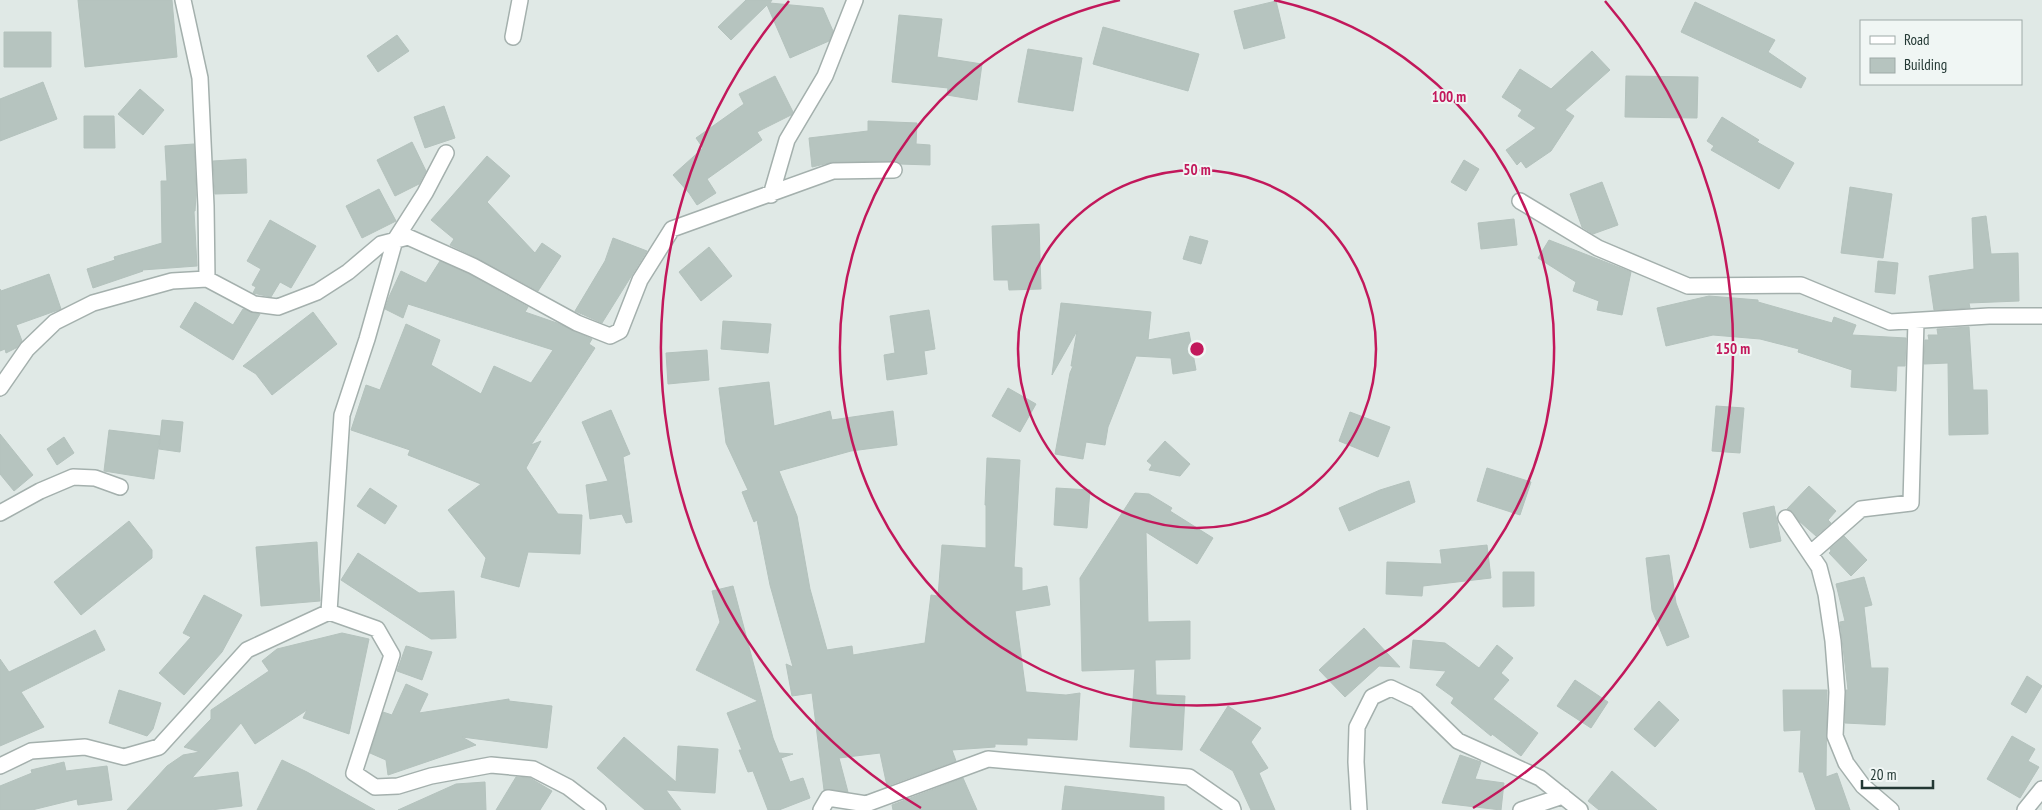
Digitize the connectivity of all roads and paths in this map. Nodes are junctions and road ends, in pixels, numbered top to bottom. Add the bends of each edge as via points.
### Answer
1 (183, 0) edge
2 (520, 0) edge
3 (855, 0) edge
4 (513, 37) dead end
5 (446, 153) dead end
6 (894, 170) dead end
7 (771, 195) junction
8 (1520, 202) dead end
9 (395, 240) junction
10 (207, 279) junction
11 (2042, 316) edge
12 (1916, 321) junction
13 (0, 388) edge
14 (120, 487) dead end
15 (0, 513) edge
16 (1786, 518) dead end
17 (1811, 553) junction
18 (329, 612) junction
19 (0, 766) edge
20 (2042, 789) edge
21 (1563, 796) junction
22 (864, 807) edge
23 (598, 810) edge
24 (821, 810) edge
25 (1233, 810) edge
26 (1359, 810) edge
27 (1521, 810) edge
28 (1580, 810) edge
29 (1891, 810) edge
30 (2025, 810) edge

1 - 10 street via 200,78
2 - 4 street
3 - 7 street via 825,76 787,140
5 - 9 street
6 - 7 street via 833,171
7 - 9 street via 672,229 640,280 620,331 610,336 577,323 473,266 408,237
8 - 12 street via 1598,248 1688,286 1801,285 1890,322
9 - 10 street via 381,244 348,272 317,292 278,307 254,304
9 - 18 street via 342,415
10 - 13 street via 172,281 93,303 55,322 27,349
11 - 12 street
12 - 17 street via 1911,503 1861,509
14 - 15 street via 95,478 73,477
16 - 17 street
17 - 29 street via 1819,566 1833,642 1837,692 1835,736 1846,763 1863,786
18 - 19 street via 247,650 159,748 124,757 85,747 31,751
18 - 23 street via 377,629 392,655 354,773 375,787 398,786 491,765 533,769 568,787
20 - 30 street
21 - 26 street via 1540,778 1458,741 1416,700 1391,688 1372,697 1357,728
21 - 27 street
21 - 28 street
22 - 24 street via 828,798
22 - 25 street via 988,759 1189,777

